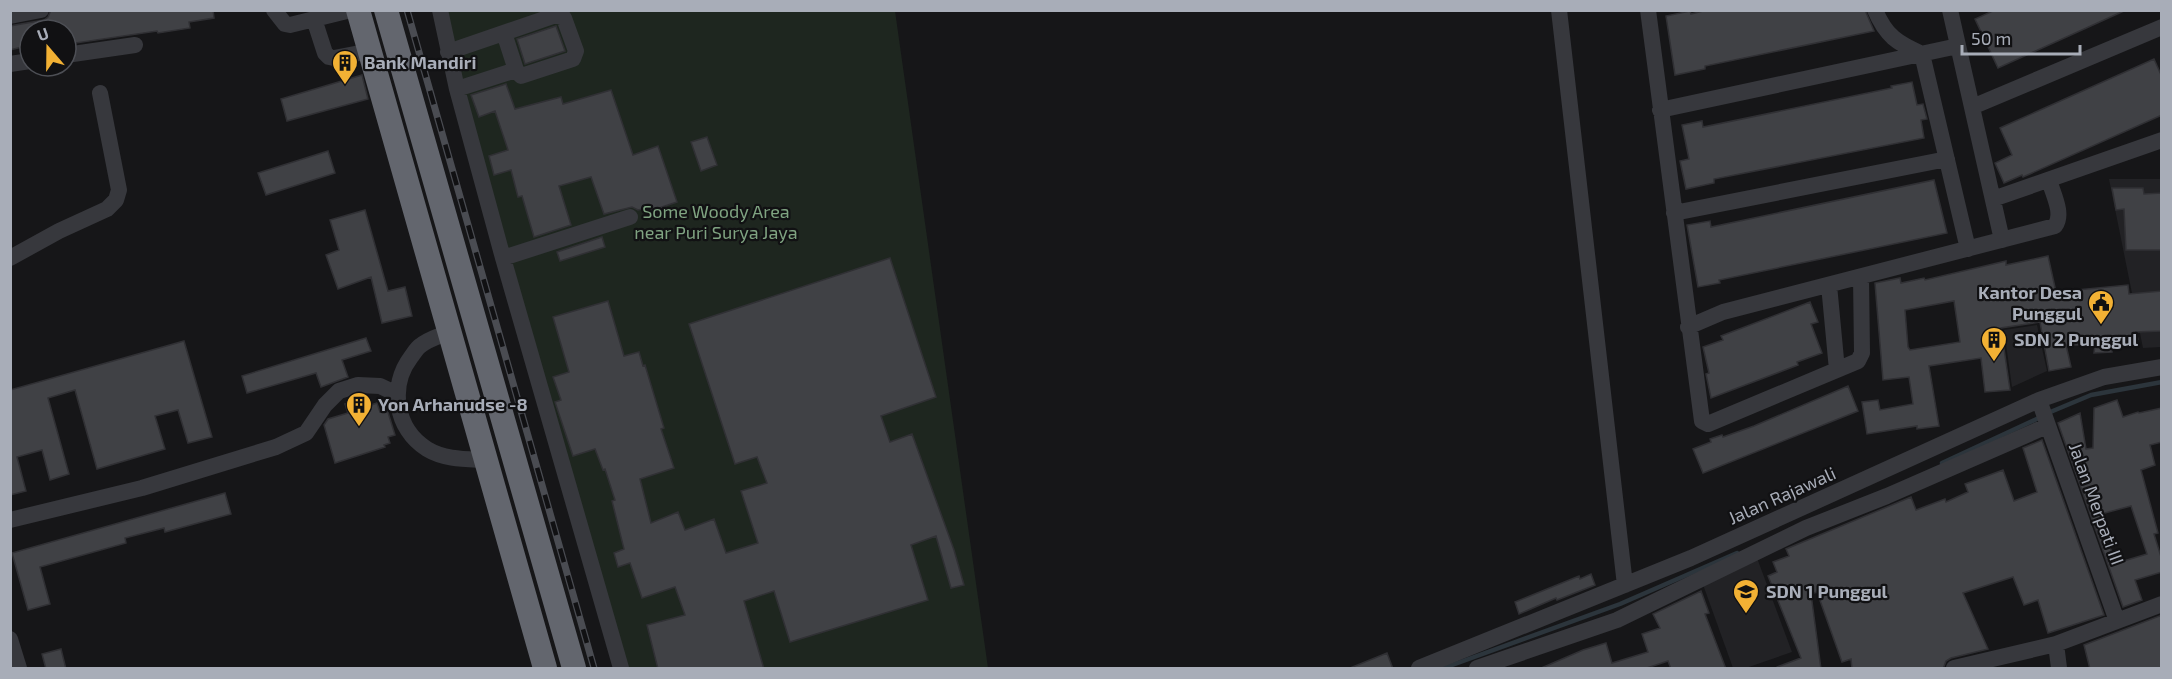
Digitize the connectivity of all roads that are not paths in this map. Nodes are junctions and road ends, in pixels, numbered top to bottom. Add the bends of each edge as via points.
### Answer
1 (41, 10) edge
2 (274, 10) edge
3 (351, 10) edge
4 (358, 10) edge
5 (386, 10) edge
6 (440, 10) edge
7 (1559, 10) edge
8 (1648, 10) edge
9 (1875, 10) edge
10 (1950, 10) edge
11 (10, 16) edge
12 (314, 19) junction
13 (2162, 27) edge
14 (504, 33) junction
15 (135, 45) dead end
16 (1958, 46) junction
17 (370, 51) junction
18 (448, 52) junction
19 (78, 53) edge
20 (1922, 54) junction
21 (516, 70) junction
22 (457, 89) junction
23 (100, 93) dead end
24 (1972, 107) junction
25 (1660, 110) junction
26 (2162, 140) edge
27 (1947, 159) junction
28 (2049, 180) junction
29 (1993, 199) junction
30 (1674, 213) junction
31 (630, 217) dead end
32 (2002, 240) junction
33 (1968, 249) junction
34 (10, 258) edge
35 (503, 258) junction
36 (1861, 277) junction
37 (1829, 285) junction
38 (1686, 308) junction
39 (1723, 312) junction
40 (1688, 327) junction
41 (450, 332) junction
42 (2162, 367) edge
43 (1837, 370) junction
44 (397, 394) junction
45 (2044, 415) junction
46 (1955, 452) junction
47 (486, 460) junction
48 (10, 520) edge
49 (1726, 556) junction
50 (1625, 585) junction
51 (2162, 604) edge
52 (2117, 621) junction
53 (10, 639) edge
54 (2056, 644) junction
55 (1498, 654) edge
56 (19, 669) edge
57 (545, 669) edge
58 (574, 669) edge
59 (621, 669) edge
60 (1419, 669) edge
61 (1477, 669) edge
62 (1954, 669) edge
63 (2059, 669) edge

1 - 11 street
2 - 12 street via 285,24
3 - 12 street
4 - 17 highway
5 - 58 highway
6 - 18 street
7 - 50 street
8 - 25 street
9 - 20 street via 1882,27 1899,44
10 - 16 street
12 - 17 street via 329,57
13 - 24 street
14 - 18 street
14 - 21 street
14 - 21 street via 561,15 576,51 573,59 520,76
15 - 19 street
16 - 20 street
16 - 24 street
17 - 41 highway
18 - 22 street
20 - 25 street
20 - 27 street
21 - 22 street
22 - 35 street
23 - 34 street via 119,190 116,200 107,209
24 - 29 street
25 - 30 street
26 - 28 street
27 - 30 street
27 - 33 street
28 - 29 street
28 - 32 street via 2059,212 2055,226
29 - 32 street
30 - 38 street
31 - 35 street
32 - 33 street
33 - 36 street
35 - 59 street
36 - 37 street
36 - 43 street via 1862,356
37 - 39 street
37 - 43 street
38 - 39 street
38 - 40 street
39 - 40 street
40 - 43 street via 1704,423
41 - 44 street via 420,346 403,368
41 - 47 highway
42 - 45 street, Jalan Rajawali via 2104,376
44 - 47 street via 405,427 415,440 444,456
44 - 48 street via 380,386 358,385 339,391 306,433 276,447 142,488
45 - 46 street, Jalan Rajawali
45 - 46 street
45 - 52 street, Jalan Merpati III
46 - 49 street, Jalan Rajawali
46 - 49 street via 1887,496
47 - 57 highway
49 - 50 street, Jalan Rajawali
49 - 55 street via 1617,621
50 - 55 street, Jalan Rajawali
51 - 52 street
52 - 54 street
53 - 56 street
54 - 62 street
54 - 63 street
55 - 60 street, Jalan Rajawali
55 - 61 street

